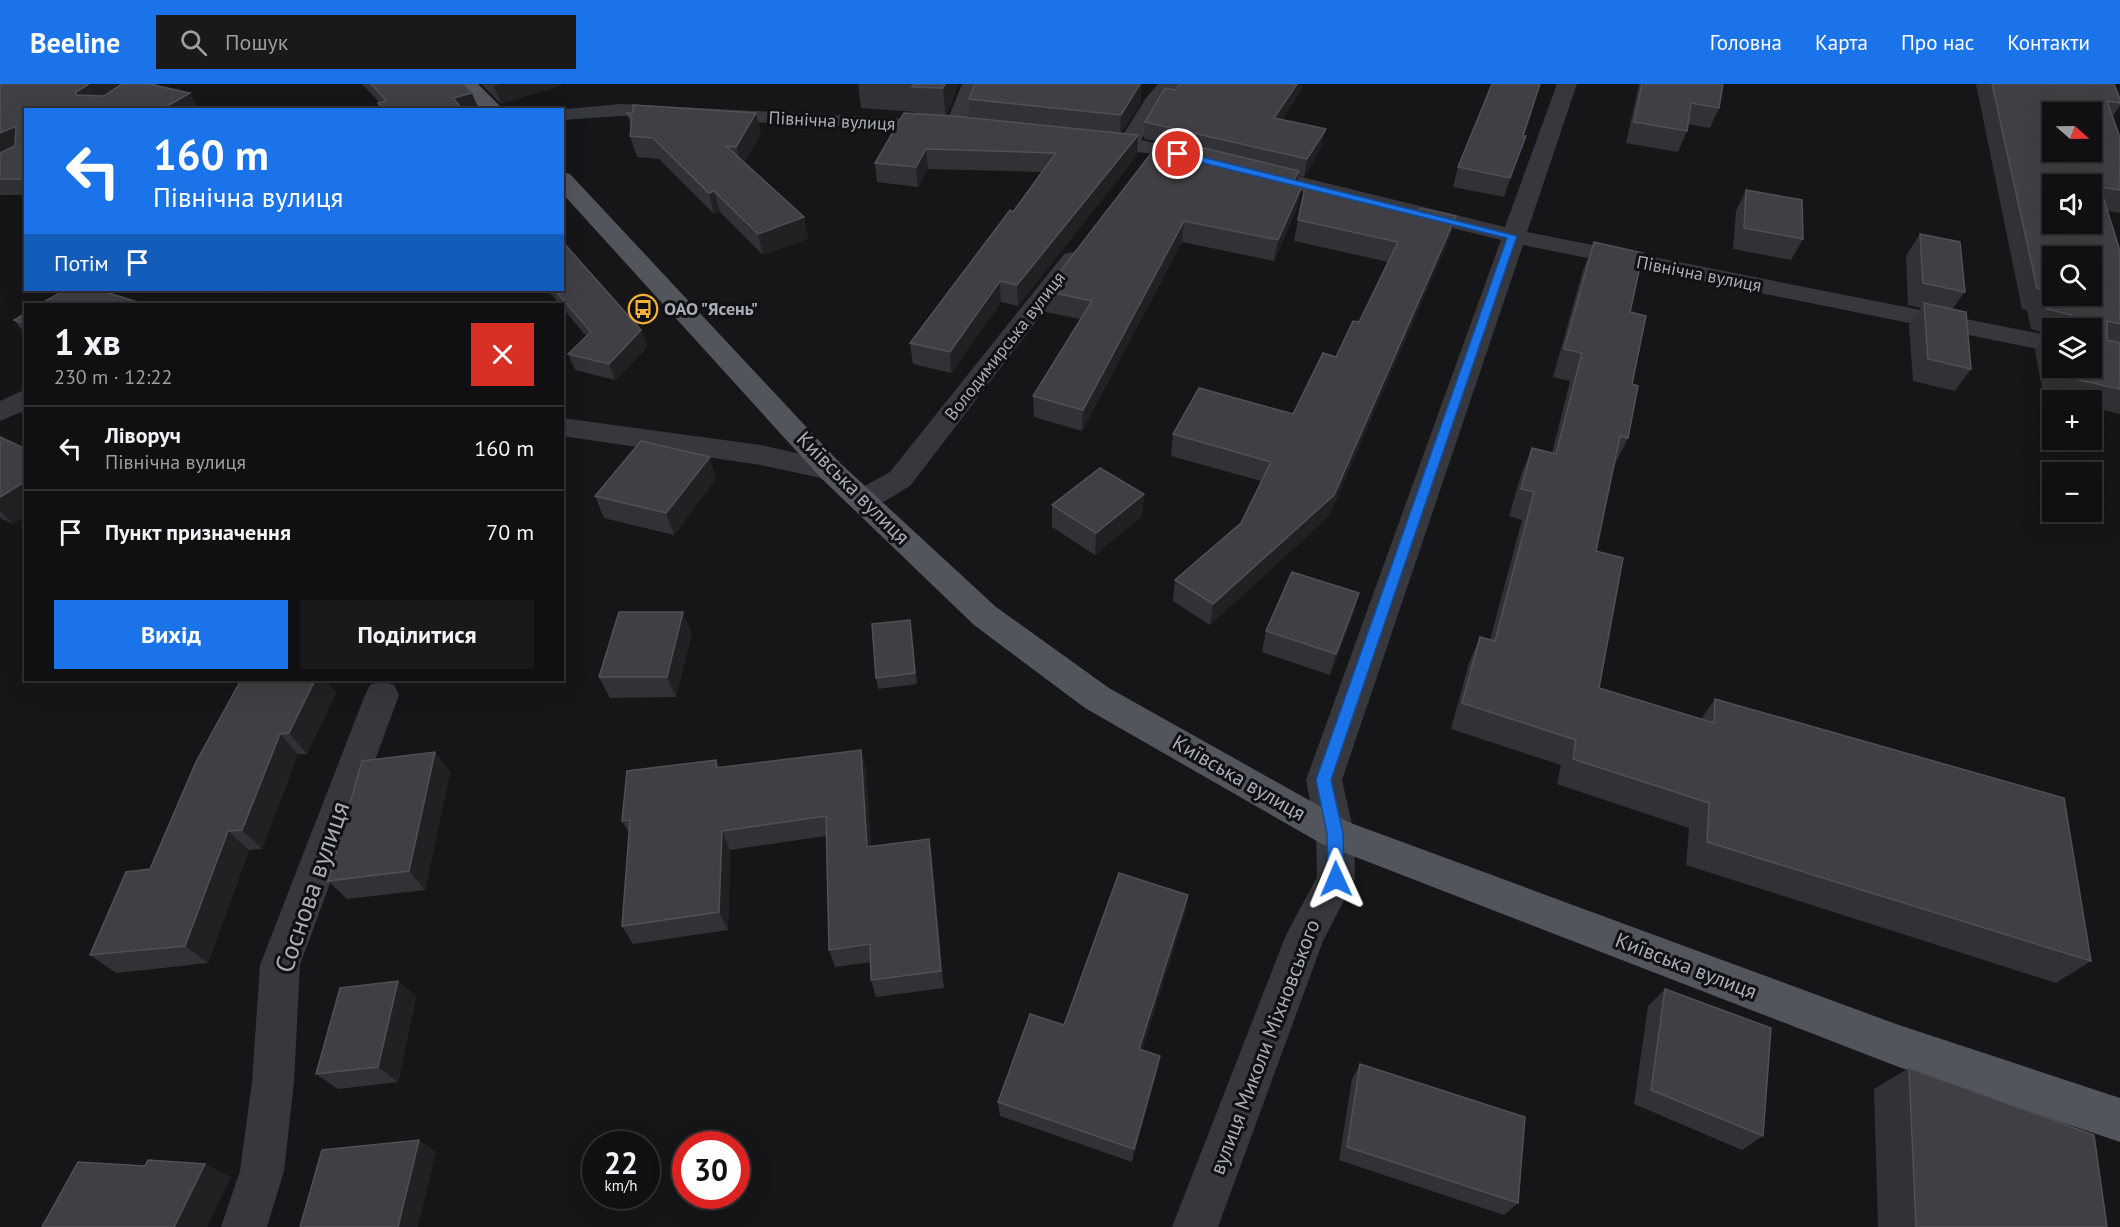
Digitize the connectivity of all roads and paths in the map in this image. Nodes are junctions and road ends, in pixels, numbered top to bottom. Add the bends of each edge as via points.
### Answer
1 (466, 84) edge
2 (972, 84) edge
3 (1169, 84) edge
4 (1567, 84) edge
5 (492, 108) edge
6 (564, 114) edge
7 (955, 127) junction
8 (978, 129) edge
9 (1070, 139) edge
10 (1127, 146) junction
11 (564, 181) edge
12 (1512, 236) junction
13 (1087, 240) edge
14 (2042, 342) edge
15 (24, 399) edge
16 (0, 412) edge
17 (564, 427) edge
18 (830, 470) junction
19 (862, 500) junction
20 (382, 695) dead end
21 (1335, 833) junction
22 (2120, 1120) edge
23 (244, 1227) edge
24 (1195, 1227) edge

1 - 5 main road
2 - 7 street
3 - 10 street
4 - 12 street, вулиця Миколи Міхновського
6 - 7 street, Північна вулиця via 624,105
7 - 8 street, Північна вулиця
9 - 10 street, Північна вулиця
10 - 12 street, Північна вулиця via 1149,158 1231,167
11 - 18 main road, Київська вулиця
12 - 14 street, Північна вулиця
12 - 21 street, вулиця Миколи Міхновського via 1324,780
13 - 19 street, Володимирська вулиця via 900,479
15 - 16 street
17 - 18 street via 761,455
18 - 19 main road, Київська вулиця
19 - 21 main road, Київська вулиця via 985,616 1097,698
20 - 23 street, Соснова вулиця via 280,965 273,1082 262,1171
21 - 22 main road, Київська вулиця via 1885,1041
21 - 24 street, вулиця Миколи Міхновського via 1336,879 1306,935

